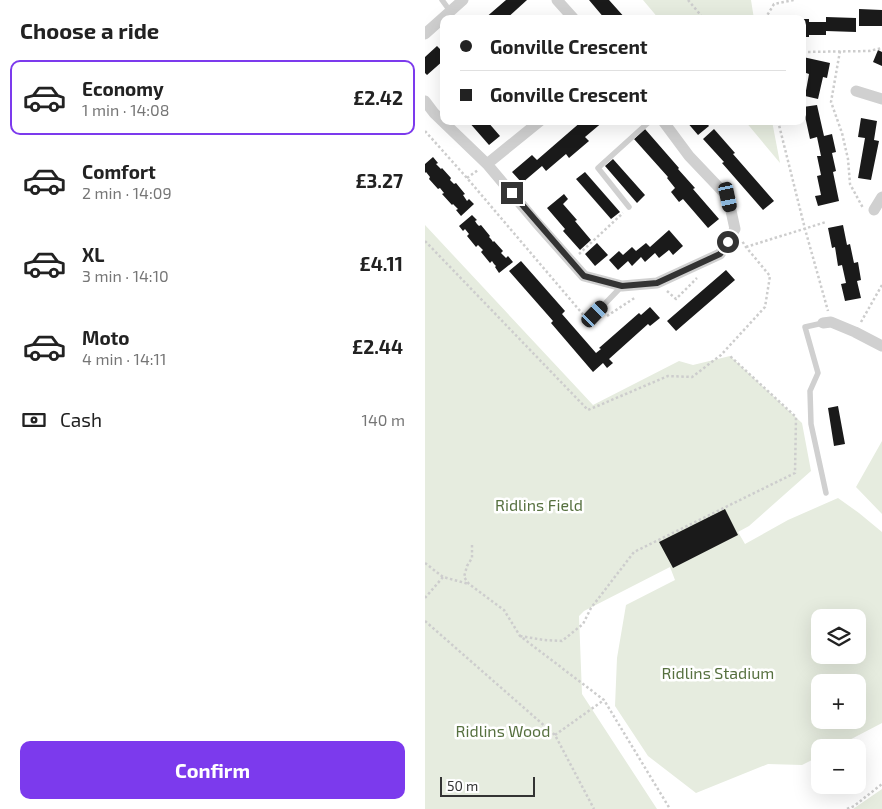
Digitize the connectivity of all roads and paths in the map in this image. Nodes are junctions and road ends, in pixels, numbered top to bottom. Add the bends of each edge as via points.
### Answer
1 (442, 0) edge
2 (463, 0) edge
3 (557, 0) edge
4 (688, 0) edge
5 (792, 0) edge
6 (450, 11) junction
7 (446, 15) edge
8 (570, 15) edge
9 (701, 15) edge
10 (767, 15) edge
11 (440, 20) edge
12 (425, 34) edge
13 (882, 48) edge
14 (840, 51) junction
15 (806, 52) edge
16 (855, 92) dead end
17 (882, 99) edge
18 (425, 101) edge
19 (440, 119) edge
20 (446, 125) edge
21 (535, 125) edge
22 (646, 125) edge
23 (666, 125) edge
24 (779, 125) edge
25 (425, 131) edge
26 (487, 164) junction
27 (882, 197) edge
28 (629, 207) joint
29 (870, 211) joint
30 (826, 222) dead end
31 (735, 229) junction
32 (805, 229) junction
33 (425, 241) edge
34 (746, 247) junction
35 (571, 262) junction
36 (657, 283) junction
37 (882, 285) edge
38 (622, 286) junction
39 (595, 314) dead end
40 (827, 323) junction
41 (855, 332) junction
42 (882, 346) edge
43 (730, 356) dead end
44 (826, 493) dead end
45 (472, 545) dead end
46 (425, 563) edge
47 (443, 577) junction
48 (469, 584) junction
49 (425, 598) edge
50 (425, 621) edge
51 (520, 636) junction
52 (604, 700) junction
53 (555, 734) junction
54 (882, 784) edge
55 (855, 807) edge
56 (594, 809) edge
57 (670, 809) edge
58 (847, 809) edge

1 - 6 lane
2 - 6 street
3 - 8 street
4 - 9 path
5 - 10 path via 774,4
6 - 7 street
11 - 12 street
13 - 14 path
14 - 15 path
14 - 29 path via 831,102 846,150 850,184
16 - 17 street
18 - 19 street
20 - 26 street
21 - 26 street
22 - 28 lane via 598,168
23 - 31 street via 689,156 728,197
24 - 32 path
25 - 36 path via 593,325
26 - 35 street
27 - 29 street
28 - 35 path
30 - 32 path
31 - 34 path
31 - 36 street via 720,254
32 - 34 path
32 - 40 path
33 - 34 path via 588,410 668,376 692,377 721,355 765,307 770,276
35 - 38 street via 584,276
36 - 38 street
37 - 41 path
38 - 39 lane
40 - 41 street
40 - 44 lane via 805,327 818,373 810,391 811,424
41 - 42 street
43 - 51 path via 796,417 795,473 634,552 591,608 583,624 562,641
45 - 48 path via 472,558 464,576
46 - 47 path
47 - 48 path
47 - 49 path
48 - 51 path via 504,610
50 - 53 path
51 - 52 path
52 - 53 path
52 - 57 path
53 - 56 path
54 - 55 path
55 - 58 path

